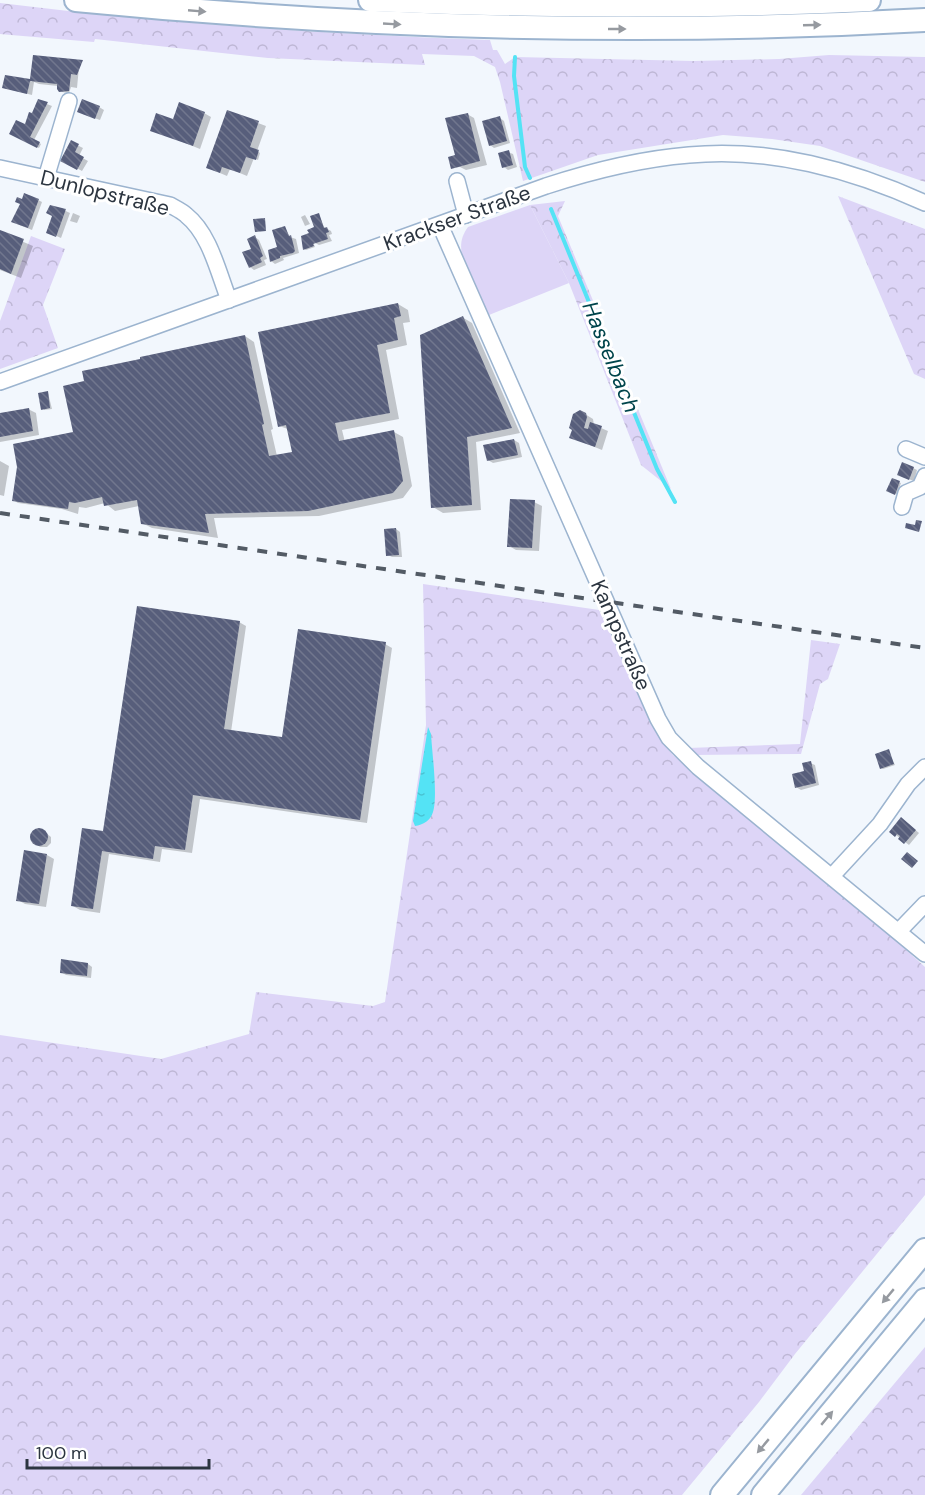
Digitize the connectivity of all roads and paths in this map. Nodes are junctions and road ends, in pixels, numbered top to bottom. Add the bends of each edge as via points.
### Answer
1 (76, 0) edge
2 (370, 0) edge
3 (869, 0) edge
4 (925, 20) edge
5 (866, 23) junction
6 (925, 30) edge
7 (69, 101) dead end
8 (0, 168) edge
9 (46, 178) junction
10 (457, 181) dead end
11 (925, 203) edge
12 (466, 215) junction
13 (440, 225) junction
14 (229, 300) junction
15 (0, 382) edge
16 (906, 449) dead end
17 (925, 457) edge
18 (925, 476) edge
19 (902, 507) dead end
20 (925, 767) edge
21 (832, 876) junction
22 (925, 904) edge
23 (899, 931) junction
24 (925, 954) edge
25 (925, 1251) edge
26 (925, 1300) edge
27 (722, 1495) edge
28 (763, 1495) edge

1 -> 5 highway via 306,20 475,27 661,29
2 - 3 highway via 651,6
4 - 5 highway
5 - 6 highway
7 - 9 street
8 - 9 street, Dunlopstraße
9 - 14 street, Dunlopstraße via 170,206 186,214 206,242
10 - 12 street
11 - 12 street, Krackser Straße via 867,180 799,162 692,154 581,175
12 - 13 street, Krackser Straße
13 - 14 street, Krackser Straße
13 - 21 street, Kampstraße via 669,738 698,767
14 - 15 street, Krackser Straße
16 - 17 street
18 - 19 street via 921,487 906,493
20 - 21 street
21 - 23 street, Kampstraße
22 - 23 street
23 - 24 street, Kampstraße
25 -> 27 highway
28 -> 26 highway

